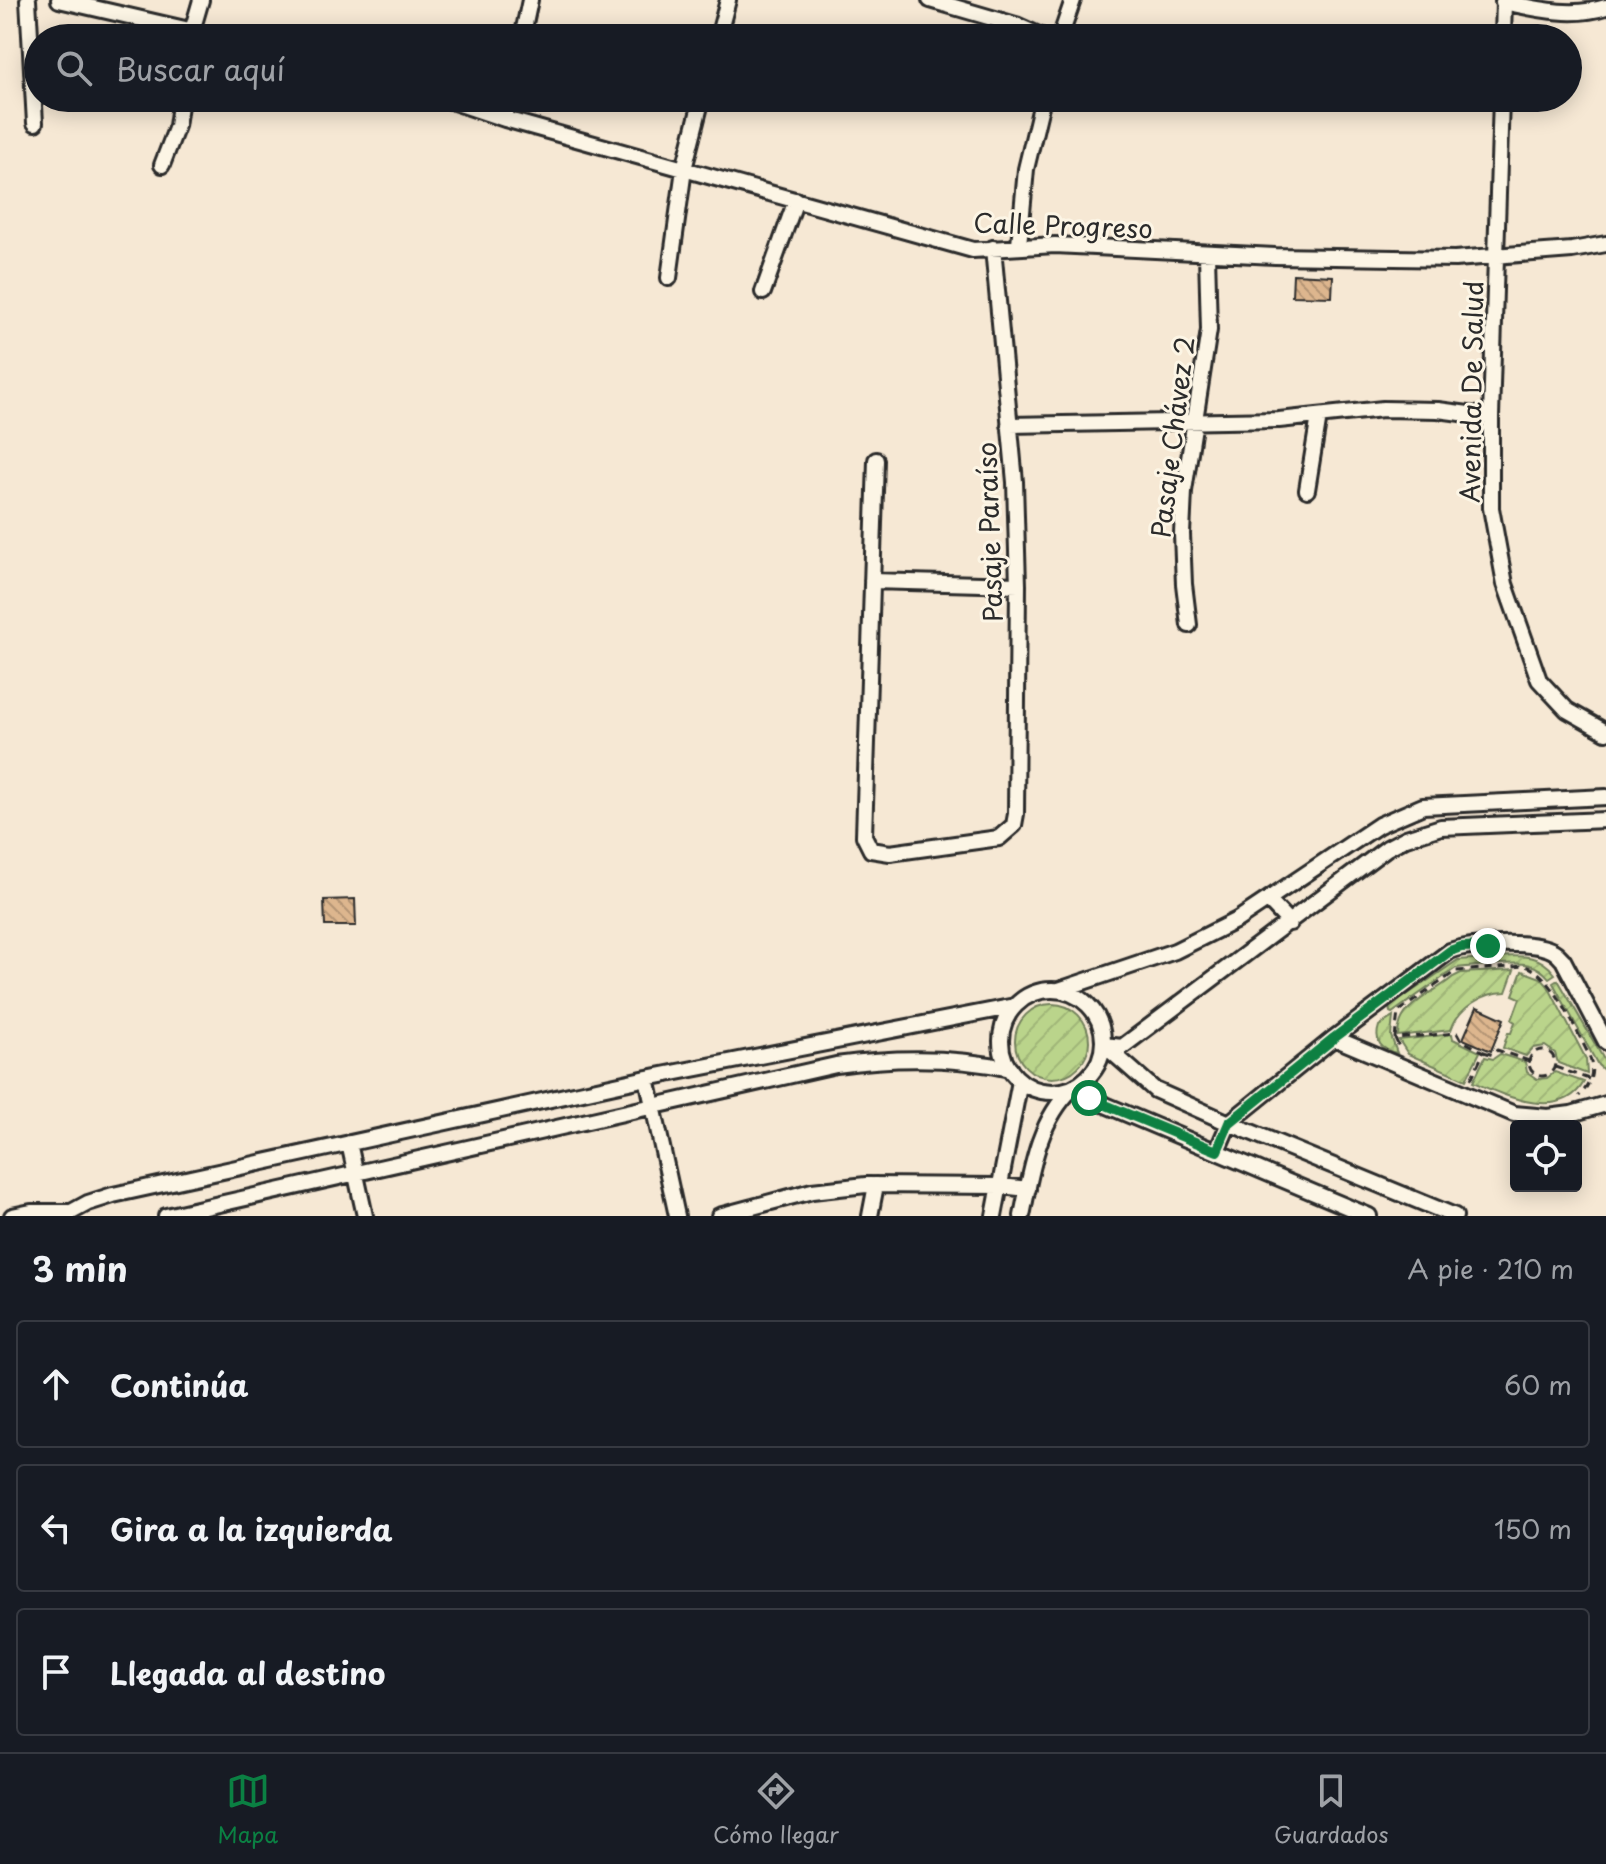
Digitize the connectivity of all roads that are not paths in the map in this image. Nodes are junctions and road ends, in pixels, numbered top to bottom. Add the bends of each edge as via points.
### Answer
1 (28, 0) edge
2 (59, 0) edge
3 (201, 0) edge
4 (530, 0) edge
5 (728, 0) edge
6 (930, 0) edge
7 (1073, 0) edge
8 (1504, 1) edge
9 (1606, 7) edge
10 (29, 24) edge
11 (152, 24) edge
12 (194, 24) edge
13 (525, 24) edge
14 (722, 24) edge
15 (1013, 24) edge
16 (1065, 24) edge
17 (1503, 24) edge
18 (34, 112) edge
19 (179, 112) edge
20 (484, 112) edge
21 (506, 112) edge
22 (698, 112) edge
23 (1040, 112) edge
24 (1501, 112) edge
25 (505, 119) junction
26 (35, 123) dead end
27 (162, 165) dead end
28 (684, 169) junction
29 (796, 200) junction
30 (1606, 244) edge
31 (1019, 245) junction
32 (993, 248) junction
33 (1207, 254) junction
34 (1497, 256) junction
35 (669, 278) dead end
36 (763, 292) dead end
37 (1319, 416) junction
38 (1491, 417) junction
39 (1195, 422) junction
40 (1009, 425) junction
41 (876, 460) dead end
42 (1307, 490) dead end
43 (872, 581) junction
44 (1018, 585) junction
45 (1189, 625) dead end
46 (1606, 732) edge
47 (1606, 797) edge
48 (1518, 800) junction
49 (1606, 820) edge
50 (1522, 823) junction
51 (1268, 900) junction
52 (1290, 923) junction
53 (1059, 990) junction
54 (1015, 1006) junction
55 (1334, 1038) junction
56 (1606, 1042) edge
57 (1104, 1045) junction
58 (1015, 1075) junction
59 (647, 1078) junction
60 (1074, 1087) junction
61 (1606, 1104) edge
62 (653, 1106) junction
63 (1229, 1123) junction
64 (349, 1143) junction
65 (1217, 1151) junction
66 (356, 1173) junction
67 (876, 1185) junction
68 (1001, 1186) junction
69 (1028, 1189) junction
70 (752, 1212) edge
71 (67, 1215) edge
72 (12, 1216) edge
73 (166, 1216) edge
74 (365, 1216) edge
75 (677, 1216) edge
76 (719, 1216) edge
77 (870, 1216) edge
78 (994, 1216) edge
79 (1022, 1216) edge
80 (1369, 1216) edge
81 (1455, 1216) edge

1 - 10 street
2 - 11 street
3 - 12 street
4 - 13 street
5 - 14 street
6 - 15 street
7 - 16 street
8 - 9 street via 1549,12
8 - 17 street
18 - 26 street
19 - 27 street
20 - 25 street, Calle Progreso
21 - 25 street
22 - 28 street
23 - 31 street via 1026,169
24 - 34 street, Avenida De Salud
25 - 28 street, Calle Progreso
28 - 29 street, Calle Progreso
28 - 35 street
29 - 32 street, Calle Progreso via 973,250
29 - 36 street
30 - 34 street, Calle Progreso
31 - 32 street, Calle Progreso
31 - 33 street, Calle Progreso
32 - 40 street, Pasaje Paraíso
33 - 34 street, Calle Progreso
33 - 39 street, Pasaje Chávez 2 via 1209,330
34 - 38 street, Avenida De Salud
37 - 38 street via 1383,409
37 - 39 street
37 - 42 street
38 - 46 street, Avenida De Salud via 1491,508 1505,584 1539,680 1567,710
39 - 40 street
39 - 45 street, Pasaje Chávez 2 via 1182,534
40 - 44 street, Pasaje Paraíso
41 - 43 street
43 - 44 street
43 - 44 street, Pasaje Paraíso via 864,836 871,850 890,853 999,838 1014,825
47 - 48 street
48 - 50 street
48 - 51 street via 1423,806 1379,825
49 - 50 street
50 - 52 street via 1441,827 1406,838
51 - 52 street
51 - 53 street via 1175,951
52 - 57 street via 1122,1047
53 - 54 street via 1035,993
53 - 57 street via 1080,998 1096,1013
54 - 58 street via 1001,1039
54 - 59 street
55 - 56 street via 1450,951 1533,945 1563,960
55 - 61 street via 1514,1114 1571,1114
55 - 63 street
57 - 60 street via 1097,1067
57 - 63 street via 1155,1090
58 - 60 street via 1029,1087 1051,1092
58 - 62 street via 953,1060 879,1059
58 - 68 street
59 - 62 street
59 - 64 street
60 - 65 street
60 - 69 street via 1057,1103 1035,1154
62 - 66 street
62 - 75 street
63 - 65 street
63 - 81 street
64 - 66 street
64 - 71 street via 113,1195
65 - 80 street
66 - 73 street
66 - 74 street
67 - 68 street
67 - 70 street via 812,1191
67 - 77 street
68 - 69 street
68 - 78 street
69 - 79 street
70 - 76 street
71 - 72 street

